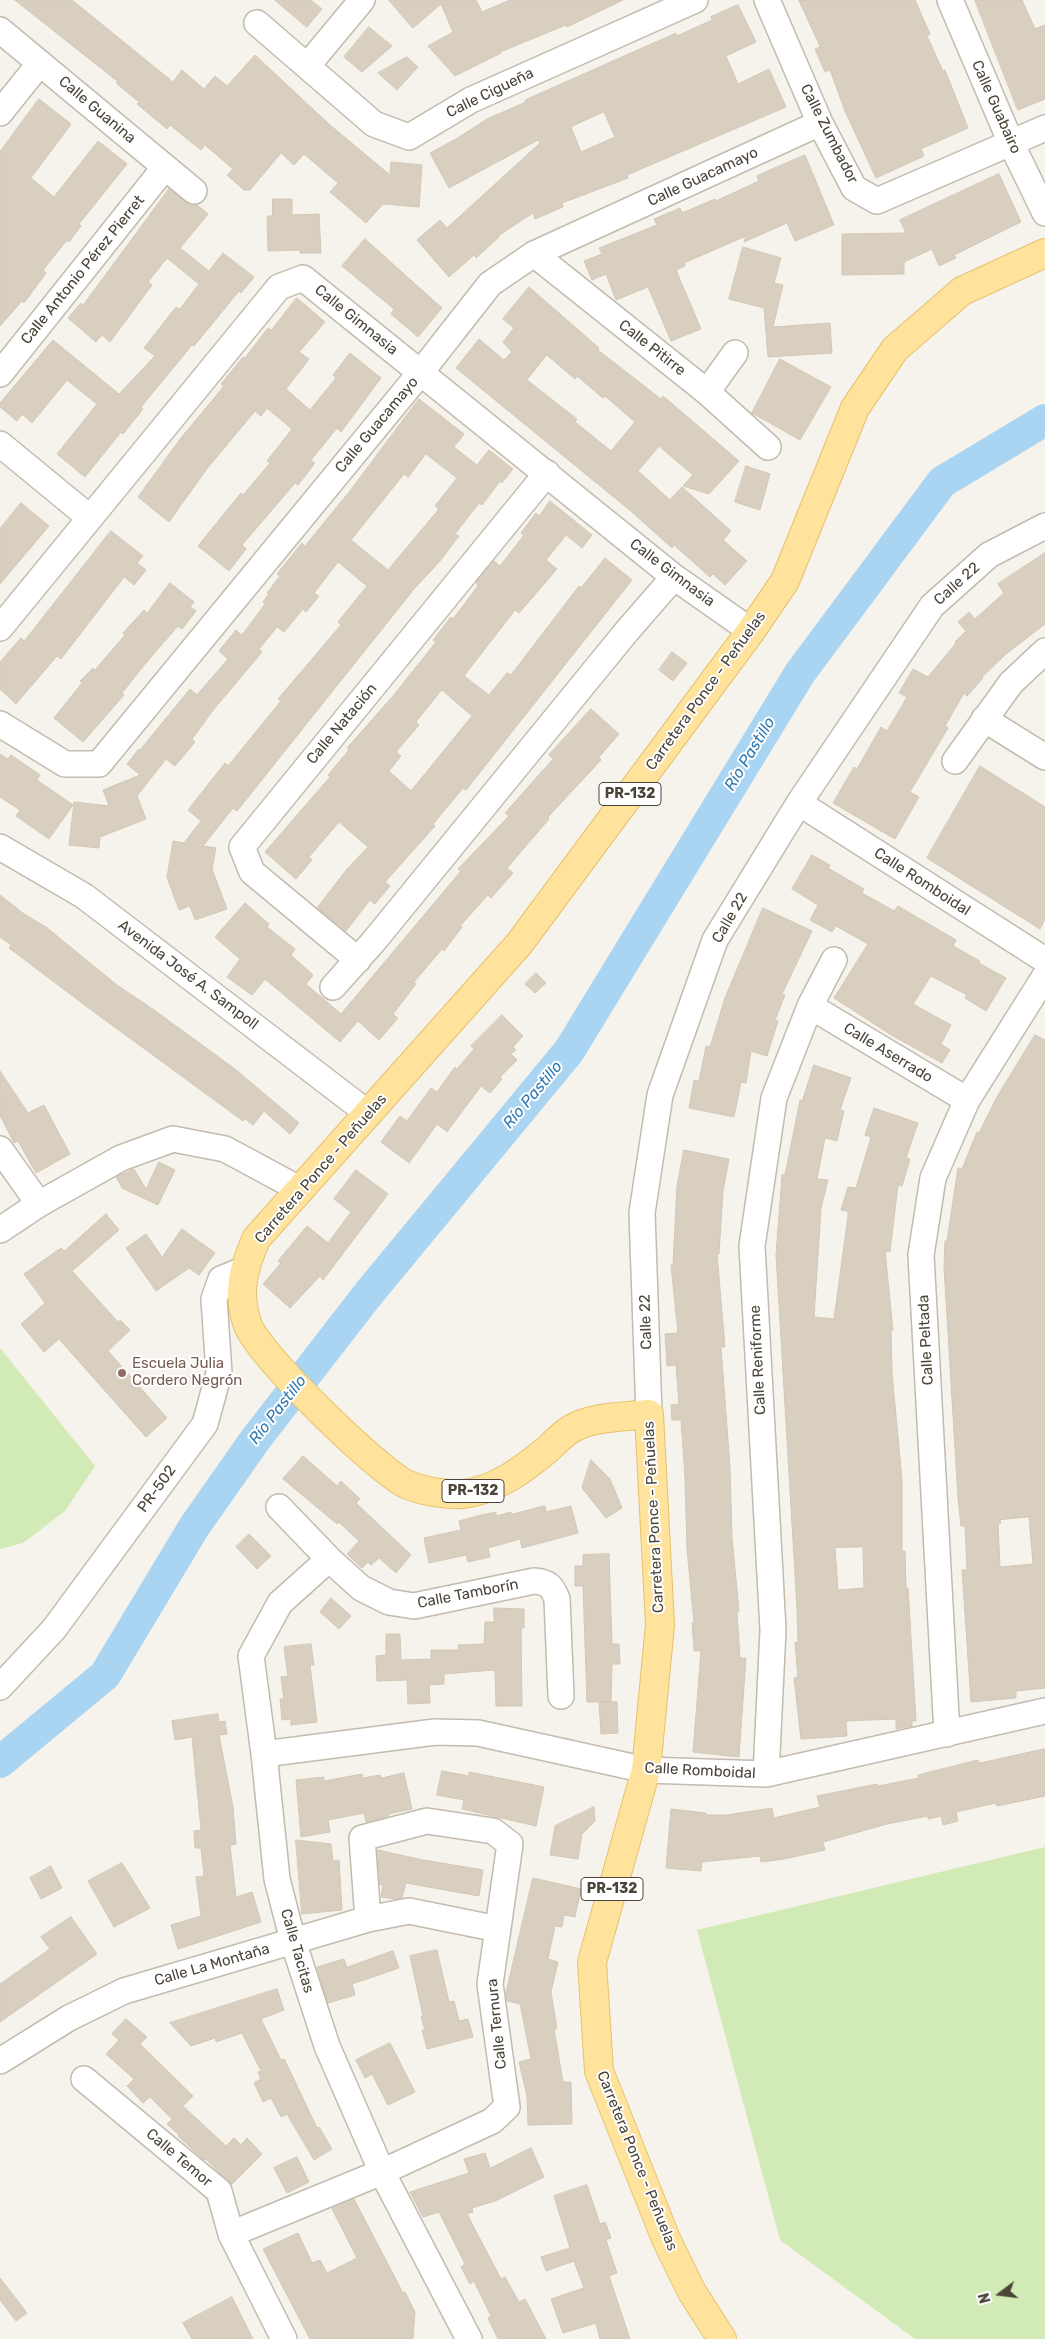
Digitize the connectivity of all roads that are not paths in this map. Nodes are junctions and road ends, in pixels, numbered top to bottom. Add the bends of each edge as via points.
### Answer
1 (362, 0) edge
2 (695, 0) edge
3 (767, 0) edge
4 (950, 0) edge
5 (257, 22) dead end
6 (0, 30) edge
7 (40, 63) junction
8 (308, 65) junction
9 (0, 113) edge
10 (820, 123) junction
11 (1045, 128) edge
12 (1011, 144) junction
13 (165, 167) junction
14 (194, 191) dead end
15 (1045, 212) edge
16 (1045, 253) edge
17 (534, 254) junction
18 (735, 353) dead end
19 (421, 372) junction
20 (0, 374) edge
21 (707, 392) junction
22 (0, 444) edge
23 (768, 447) dead end
24 (547, 473) junction
25 (90, 518) junction
26 (1045, 526) edge
27 (674, 577) junction
28 (0, 628) edge
29 (751, 631) junction
30 (1045, 651) edge
31 (984, 719) junction
32 (0, 724) edge
33 (1045, 757) edge
34 (955, 761) dead end
35 (799, 803) junction
36 (0, 847) edge
37 (358, 960) junction
38 (834, 960) dead end
39 (1045, 960) edge
40 (1045, 976) edge
41 (333, 987) dead end
42 (810, 1006) junction
43 (967, 1100) junction
44 (369, 1114) junction
45 (0, 1149) edge
46 (301, 1190) junction
47 (39, 1204) junction
48 (0, 1230) edge
49 (243, 1270) junction
50 (649, 1414) junction
51 (279, 1507) dead end
52 (329, 1559) junction
53 (0, 1687) edge
54 (562, 1696) dead end
55 (1045, 1711) edge
56 (947, 1734) junction
57 (264, 1754) junction
58 (646, 1770) junction
59 (766, 1774) junction
60 (368, 1919) junction
61 (498, 1929) junction
62 (293, 1941) junction
63 (0, 2061) edge
64 (84, 2079) dead end
65 (382, 2172) junction
66 (231, 2234) junction
67 (284, 2339) edge
68 (469, 2339) edge
69 (722, 2339) edge

1 - 8 street
2 - 8 street, Calle Cigueña via 470,100 409,137 374,124
3 - 10 street, Calle Zumbador
4 - 12 street, Calle Guabairo
5 - 8 street, Calle Cigueña
6 - 7 street, Calle Guanina
7 - 9 street
7 - 13 street, Calle Guanina
10 - 12 street, Calle Zumbador via 854,188 877,201
10 - 17 street, Calle Guacamayo
11 - 12 street, Calle Zumbador
12 - 15 street, Calle Guabairo
13 - 14 street, Calle Guanina
13 - 20 street, Calle Antonio Pérez Pierret
16 - 29 main road, Carretera Ponce - Peñuelas / PR-132 via 962,291 895,349 855,408 785,581
17 - 19 street, Calle Guacamayo via 490,284
17 - 21 street, Calle Pitirre
18 - 21 street
19 - 24 street, Calle Gimnasia
19 - 25 street, Calle Gimnasia via 303,278 279,287
19 - 32 street, Calle Guacamayo via 98,764 65,764
21 - 23 street, Calle Pitirre
22 - 25 street
24 - 27 street, Calle Gimnasia
24 - 37 street, Calle Natación via 242,847 252,872
25 - 28 street, Calle Gimnasia
26 - 35 street, Calle 22 via 989,555 932,606
27 - 29 street, Calle Gimnasia
27 - 37 street
29 - 44 main road, Carretera Ponce - Peñuelas / PR-132 via 519,944
30 - 31 street via 1011,683
31 - 33 street
31 - 34 street
35 - 39 street, Calle Romboidal
35 - 50 street, Calle 22 via 715,940 660,1095 642,1214
36 - 44 street, Avenida José A. Sampoll via 84,896
37 - 41 street
38 - 42 street, Calle Reniforme
40 - 43 street, Calle Peltada
42 - 43 street, Calle Aserrado
42 - 59 street, Calle Reniforme via 774,1098 752,1246 773,1630
43 - 56 street, Calle Peltada via 933,1178 921,1255
44 - 46 main road, Carretera Ponce - Peñuelas / PR-132
45 - 47 street
46 - 47 street via 225,1149 173,1139 121,1158
46 - 49 main road, Carretera Ponce - Peñuelas / PR-132 via 256,1239
47 - 48 street
49 - 50 main road, Carretera Ponce - Peñuelas / PR-132 via 241,1296 248,1325 263,1351 380,1466 407,1484 434,1492 462,1494 490,1487 529,1465 572,1429 594,1421
49 - 53 street, PR-502 / PR-502 via 221,1279 214,1299 219,1374 205,1424 54,1629
50 - 58 main road, Carretera Ponce - Peñuelas / PR-132 via 660,1625
51 - 52 street, Calle Tamborín
52 - 54 street, Calle Tamborín via 361,1588 389,1602 414,1606 534,1581 546,1582 553,1588 557,1599
52 - 57 street, Calle Tacitas via 280,1603 251,1656
55 - 56 street, Calle Romboidal
56 - 59 street, Calle Romboidal
57 - 58 street, Calle Romboidal via 435,1732 478,1733
57 - 62 street, Calle Tacitas via 277,1878
58 - 59 street, Calle Romboidal
58 - 69 main road, Carretera Ponce - Peñuelas / PR-132 via 592,1962 599,2071 666,2238 692,2292
60 - 61 street, Calle La Montaña via 408,1911
60 - 61 street, Calle Ternura via 362,1838 427,1821 493,1832 510,1844
60 - 62 street, Calle La Montaña
61 - 65 street, Calle Ternura via 490,1984 506,2106 492,2122
62 - 63 street, Calle La Montaña via 124,1991 69,2018
62 - 65 street, Calle Tacitas via 327,2046
64 - 66 street, Calle Temor via 219,2191
65 - 66 street, Calle Ternura
65 - 68 street, Calle Tacitas
66 - 67 street, Calle Temor

